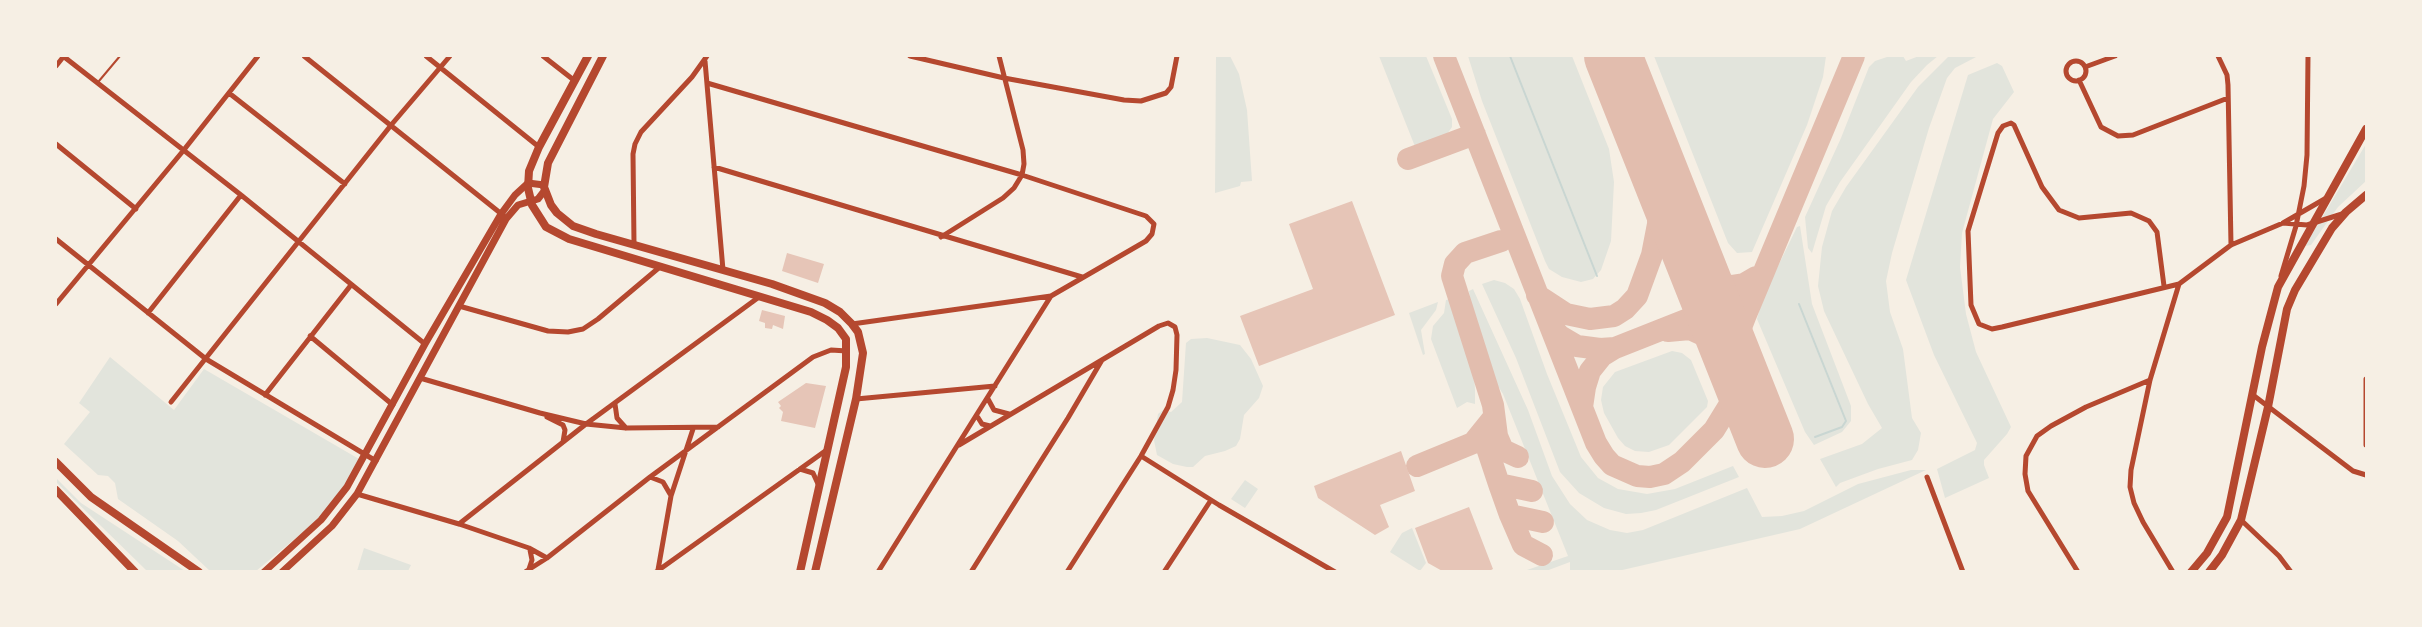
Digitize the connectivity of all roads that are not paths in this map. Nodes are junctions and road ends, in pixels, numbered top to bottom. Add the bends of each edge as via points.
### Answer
1 (63, 56) edge
2 (120, 56) edge
3 (258, 56) edge
4 (304, 56) edge
5 (426, 56) edge
6 (450, 56) edge
7 (543, 56) edge
8 (588, 56) edge
9 (603, 56) edge
10 (910, 56) edge
11 (999, 56) edge
12 (1177, 56) edge
13 (2115, 56) edge
14 (2218, 56) edge
15 (2308, 56) edge
16 (706, 58) edge
17 (56, 66) edge
18 (441, 67) junction
19 (2085, 67) junction
20 (1004, 78) junction
21 (2079, 80) junction
22 (575, 81) junction
23 (98, 83) junction
24 (707, 83) junction
25 (229, 93) junction
26 (2228, 98) junction
27 (392, 124) junction
28 (2367, 129) edge
29 (56, 144) edge
30 (539, 147) junction
31 (183, 151) junction
32 (714, 167) junction
33 (1022, 175) junction
34 (528, 183) junction
35 (345, 184) junction
36 (545, 188) junction
37 (241, 195) junction
38 (2367, 195) edge
39 (2328, 197) junction
40 (531, 202) junction
41 (136, 209) junction
42 (2346, 212) junction
43 (2298, 213) junction
44 (504, 216) junction
45 (2283, 223) junction
46 (2315, 224) junction
47 (2296, 226) junction
48 (941, 237) junction
49 (56, 239) edge
50 (300, 242) junction
51 (634, 244) junction
52 (2231, 245) junction
53 (88, 265) junction
54 (661, 266) junction
55 (723, 270) junction
56 (1082, 277) junction
57 (2179, 284) junction
58 (351, 285) junction
59 (2164, 286) junction
60 (2278, 287) junction
61 (1052, 296) junction
62 (759, 297) junction
63 (56, 304) edge
64 (459, 306) junction
65 (148, 313) junction
66 (852, 324) junction
67 (310, 336) junction
68 (425, 344) junction
69 (848, 351) junction
70 (206, 359) junction
71 (1103, 359) junction
72 (420, 378) junction
73 (2150, 380) junction
74 (2367, 380) edge
75 (995, 386) junction
76 (265, 395) junction
77 (2253, 395) junction
78 (987, 398) junction
79 (856, 399) junction
80 (171, 402) dead end
81 (615, 404) junction
82 (393, 405) junction
83 (2268, 407) junction
84 (540, 413) junction
85 (1011, 414) junction
86 (977, 416) junction
87 (586, 424) junction
88 (990, 426) junction
89 (719, 427) junction
90 (626, 428) junction
91 (693, 429) junction
92 (563, 444) junction
93 (959, 445) junction
94 (2367, 445) edge
95 (828, 448) junction
96 (686, 450) junction
97 (366, 455) junction
98 (1141, 456) junction
99 (376, 461) junction
100 (56, 462) edge
101 (800, 469) junction
102 (2367, 475) edge
103 (650, 477) junction
104 (1927, 477) dead end
105 (819, 487) junction
106 (56, 490) edge
107 (357, 494) junction
108 (671, 496) junction
109 (1211, 500) junction
110 (2241, 520) junction
111 (459, 524) junction
112 (529, 548) junction
113 (547, 558) junction
114 (527, 570) edge
115 (799, 570) edge
116 (657, 571) edge
117 (135, 572) edge
118 (199, 572) edge
119 (264, 572) edge
120 (282, 572) edge
121 (815, 572) edge
122 (878, 572) edge
123 (971, 572) edge
124 (1066, 572) edge
125 (1164, 572) edge
126 (1335, 572) edge
127 (1963, 572) edge
128 (2078, 572) edge
129 (2173, 572) edge
130 (2191, 572) edge
131 (2209, 572) edge
132 (2290, 572) edge

1 - 17 street
1 - 23 street
2 - 23 lane
3 - 25 street
4 - 27 street
5 - 18 street
6 - 18 street
7 - 22 street
8 - 22 main road
9 - 36 main road via 548,163
10 - 20 street
11 - 20 street
12 - 20 street via 1174,80 1166,93 1141,101
13 - 19 street
14 - 26 street via 2227,75
15 - 43 street via 2307,155
16 - 24 street
16 - 51 street via 635,144
18 - 27 street
18 - 30 street
19 - 21 street via 2085,76
19 - 21 street via 2075,61 2066,68 2069,78
20 - 33 street via 1023,150
21 - 26 street via 2101,127 2118,135 2133,135
22 - 30 main road
23 - 31 street
24 - 32 street
24 - 33 street
25 - 31 street
25 - 35 street
26 - 52 street
27 - 35 street
27 - 44 street
28 - 39 main road
29 - 41 street
30 - 34 main road
31 - 37 street
31 - 41 street
32 - 48 street
32 - 55 street
33 - 48 street via 1003,198
33 - 56 street via 1146,216 1154,224 1146,241
34 - 36 street
34 - 40 main road
34 - 44 street
35 - 50 street
36 - 40 street via 541,197
36 - 51 main road via 551,206 573,226
37 - 50 street
37 - 65 street
38 - 42 main road
39 - 43 street
39 - 46 main road
40 - 44 street via 518,205
40 - 54 main road via 542,222 557,234
41 - 53 street
42 - 46 street
42 - 83 main road via 2313,257 2287,309
43 - 45 street
43 - 47 street
44 - 64 street
44 - 68 street
45 - 47 street
45 - 52 street
46 - 47 street
46 - 60 main road
47 - 60 street
48 - 56 street
49 - 53 street
50 - 58 street
50 - 70 street
51 - 55 main road
52 - 57 street
53 - 63 street
53 - 65 street
54 - 62 main road
54 - 64 street via 598,319 583,329 568,332 549,331
55 - 66 main road via 825,303
56 - 61 street
57 - 59 street
57 - 73 street
58 - 67 street
58 - 68 street
59 - 59 street via 2157,232 2149,221 2131,213 2068,216 2042,187 2014,125 2003,126 1968,239 1971,305 1984,328 2002,327
60 - 77 main road
61 - 66 street
61 - 75 street
62 - 69 main road via 827,320 846,339
62 - 81 street
64 - 72 street
65 - 70 street
66 - 79 main road via 863,353
67 - 76 street
67 - 82 street
68 - 82 street
69 - 89 street via 831,350 813,357
69 - 95 main road
70 - 76 street
70 - 80 street
71 - 85 street
71 - 98 street via 1159,326 1172,324 1176,330 1173,390
71 - 123 street
72 - 84 street
72 - 99 street
73 - 128 street via 2051,426 2037,436 2026,456 2028,491
73 - 129 street via 2130,470 2130,488 2133,503
74 - 94 street
75 - 78 street
75 - 79 street
76 - 97 street
77 - 83 street
77 - 130 main road via 2227,517
78 - 85 street via 997,413
78 - 86 street
79 - 121 main road
81 - 87 street
81 - 90 street via 617,418
82 - 97 street
83 - 102 street via 2357,474
83 - 110 main road
84 - 87 street
84 - 92 street via 563,425
85 - 88 street
86 - 88 street via 982,424
86 - 93 street
87 - 90 street
87 - 92 street
88 - 93 street
89 - 91 street
89 - 96 street
90 - 91 street
91 - 96 street
92 - 111 street
93 - 122 street
95 - 101 street
95 - 105 main road
96 - 103 street
96 - 108 street
97 - 99 street
97 - 119 street via 338,500
98 - 109 street
98 - 124 street
99 - 107 street
100 - 118 main road via 91,497
101 - 105 street via 813,473
101 - 116 street
103 - 108 street via 663,482
103 - 113 street
104 - 127 street
105 - 115 main road
106 - 117 main road
107 - 111 street
107 - 120 street via 332,526
108 - 116 street
109 - 125 street
109 - 126 street
110 - 131 main road
110 - 132 street
111 - 112 street
112 - 113 street
112 - 114 street via 532,555
113 - 114 street

